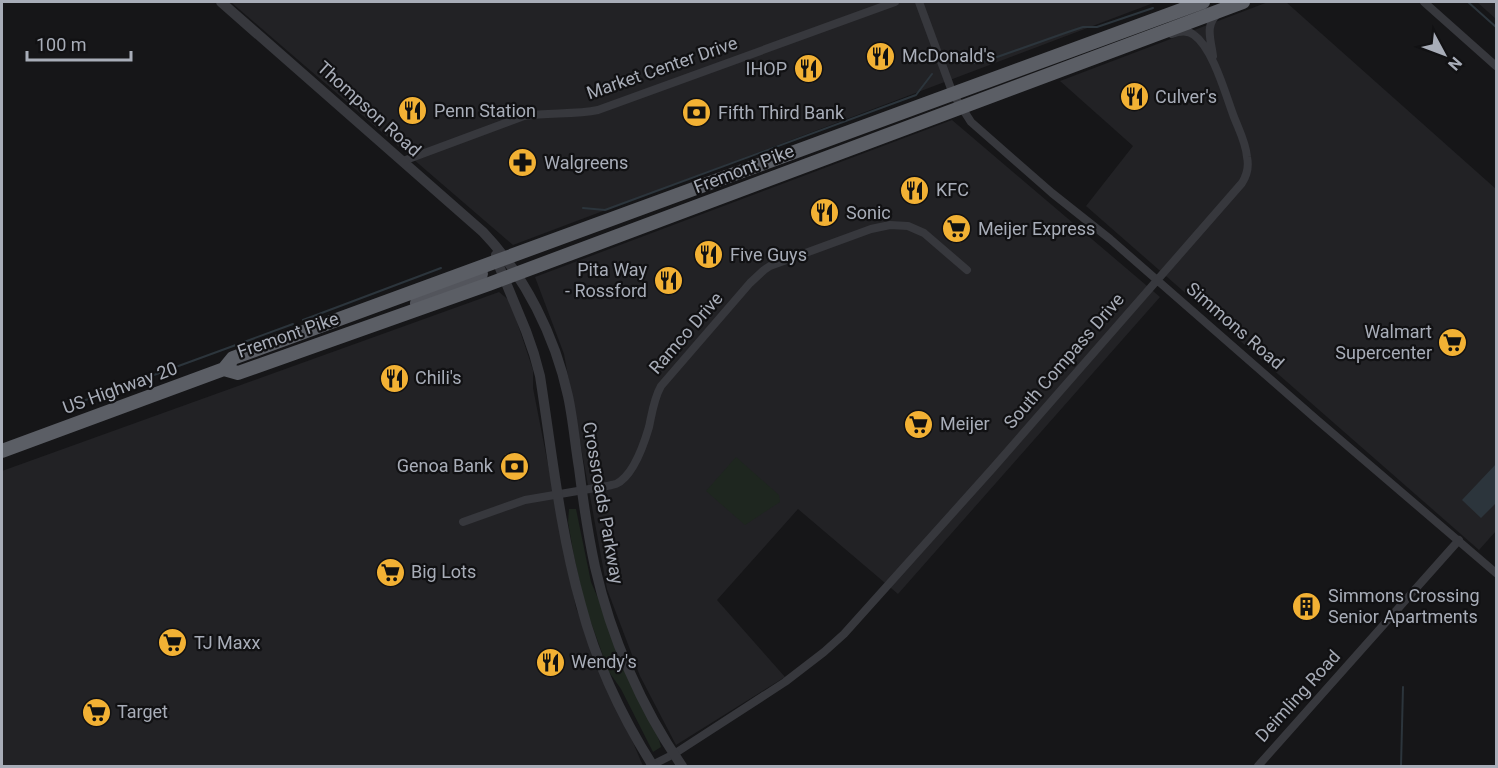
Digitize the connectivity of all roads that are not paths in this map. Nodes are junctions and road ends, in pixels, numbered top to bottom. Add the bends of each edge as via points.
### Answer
1 (221, 2) edge
2 (896, 2) edge
3 (919, 2) edge
4 (1203, 2) edge
5 (1243, 2) edge
6 (1424, 2) edge
7 (1225, 7) edge
8 (1140, 39) junction
9 (1214, 63) junction
10 (1497, 66) edge
11 (957, 100) junction
12 (403, 161) junction
13 (505, 267) junction
14 (967, 270) dead end
15 (1157, 280) junction
16 (224, 369) junction
17 (2, 451) edge
18 (582, 491) junction
19 (558, 494) junction
20 (463, 522) dead end
21 (1459, 540) junction
22 (1497, 573) edge
23 (674, 754) junction
24 (655, 766) edge
25 (682, 766) edge
26 (1258, 766) edge

1 - 12 street, Thompson Road
2 - 12 street, Market Center Drive via 598,110 524,116
3 - 11 street
4 - 11 highway, Fremont Pike
5 - 7 highway, Fremont Pike
6 - 10 street
7 - 8 highway, Fremont Pike
7 - 9 street, South Compass Drive via 1209,27
8 - 9 street, South Compass Drive via 1152,41 1189,32 1200,40
8 - 11 highway, Fremont Pike
9 - 15 street, South Compass Drive via 1246,150 1246,174
11 - 13 highway, Fremont Pike
11 - 13 highway, Fremont Pike via 784,173
11 - 15 street, Simmons Road via 971,122
12 - 13 street, Thompson Road via 474,223 493,243
13 - 16 highway, Fremont Pike via 233,358
13 - 16 highway, Fremont Pike via 352,332 238,373
13 - 18 street, Crossroads Parkway via 543,323 562,373
13 - 19 street via 540,376
14 - 18 street, Ramco Drive via 924,233 908,226 890,225 770,266 750,283 661,386 637,458 623,480
15 - 21 street, Simmons Road
15 - 23 street, South Compass Drive via 843,634 805,668
16 - 17 highway, US Highway 20
18 - 19 street, Ramco Drive
18 - 23 street, Crossroads Parkway via 596,569 613,629 644,701
19 - 20 street, Ramco Drive via 525,500
19 - 24 street via 573,577 592,642 630,728
21 - 22 street, Simmons Road
21 - 26 street, Deimling Road
23 - 24 street, South Compass Drive
23 - 25 street, Crossroads Parkway

